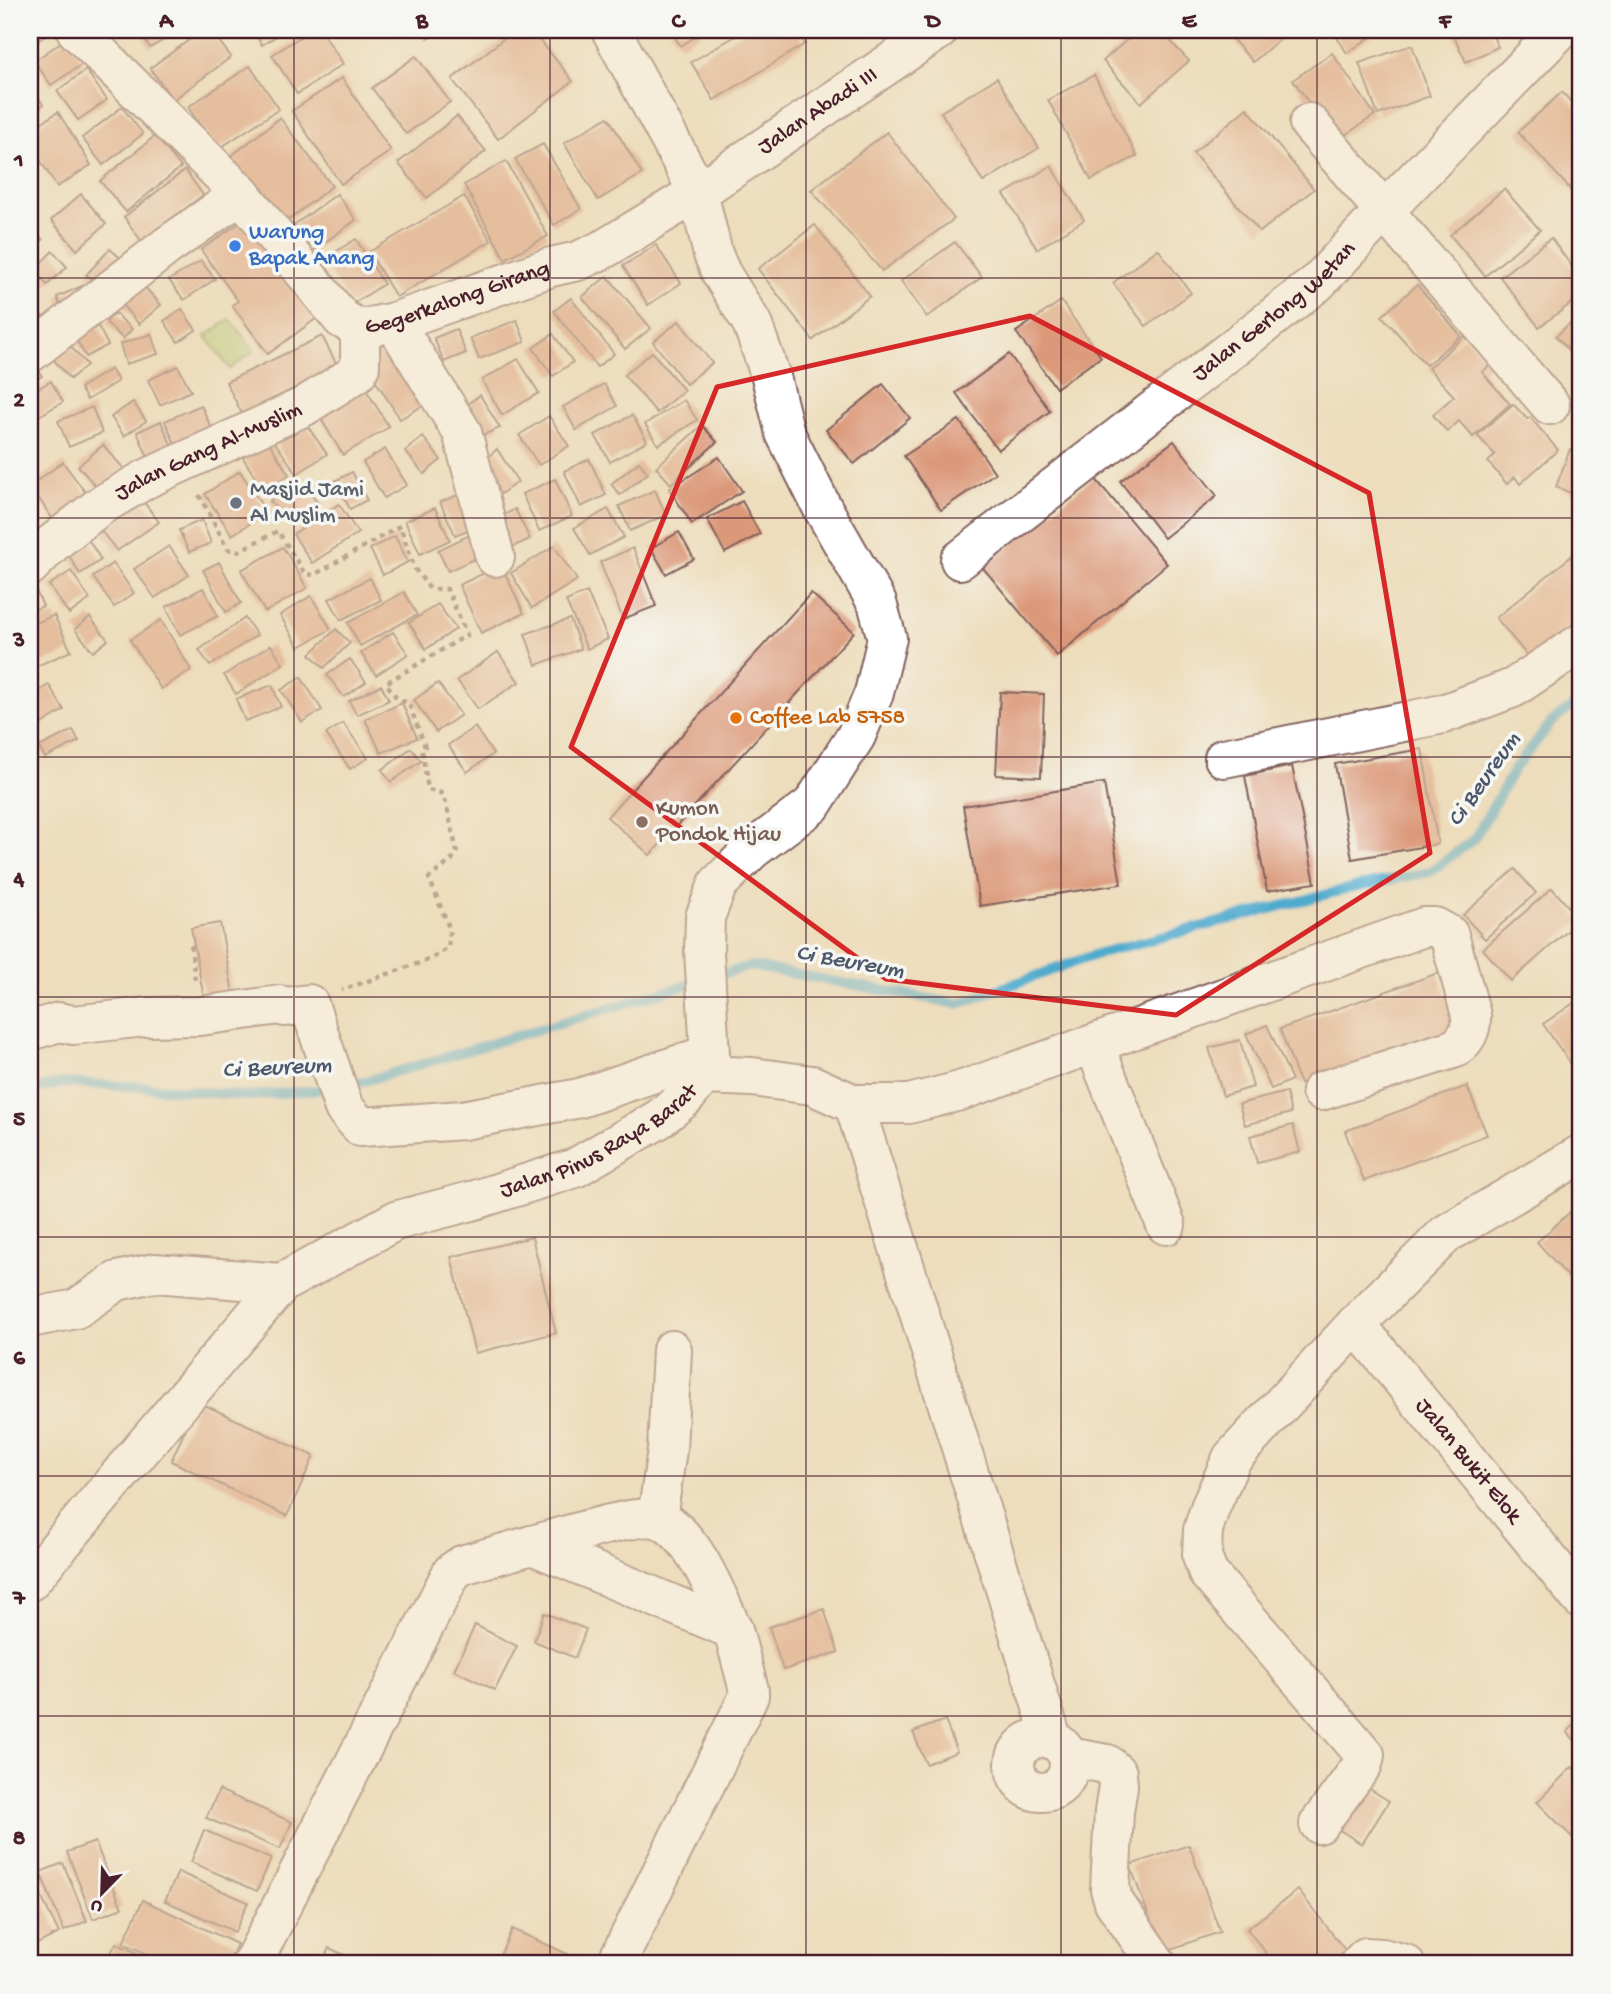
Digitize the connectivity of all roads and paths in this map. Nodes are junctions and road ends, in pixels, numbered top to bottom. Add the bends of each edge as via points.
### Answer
1 (76, 30) edge
2 (611, 30) edge
3 (939, 30) edge
4 (1560, 30) edge
5 (1309, 123) dead end
6 (698, 192) junction
7 (241, 194) junction
8 (1384, 211) junction
9 (377, 325) junction
10 (30, 354) edge
11 (1550, 405) dead end
12 (181, 463) junction
13 (495, 557) dead end
14 (960, 560) dead end
15 (30, 566) edge
16 (1581, 643) edge
17 (1224, 758) dead end
18 (309, 1004) junction
19 (30, 1031) edge
20 (1094, 1044) junction
21 (708, 1056) junction
22 (1321, 1091) dead end
23 (854, 1104) junction
24 (1581, 1154) edge
25 (1166, 1225) dead end
26 (282, 1283) junction
27 (30, 1318) edge
28 (1356, 1324) junction
29 (672, 1350) dead end
30 (657, 1518) junction
31 (532, 1545) junction
32 (30, 1581) edge
33 (1581, 1599) edge
34 (733, 1630) junction
35 (1319, 1824) dead end
36 (252, 1964) edge
37 (616, 1964) edge
38 (1157, 1964) edge
39 (1359, 1964) edge
40 (1405, 1964) edge

1 - 7 street, Gegerkalong Girang
2 - 6 street
3 - 6 street, Jalan Abadi III
4 - 8 street, Jalan Gerlong Wetan
5 - 8 street
6 - 9 street, Gegerkalong Girang via 579,261
6 - 21 street via 713,254 752,323 785,433 877,603 887,638 874,693 856,736 812,805 752,850 718,884 705,917
7 - 9 street, Gegerkalong Girang via 342,319 351,326
7 - 10 street
8 - 11 street
8 - 14 street, Jalan Gerlong Wetan via 1289,308
9 - 12 street, Jalan Gang Al-Muslim via 357,373 303,408
9 - 13 street via 462,432
12 - 15 street, Jalan Gang Al-Muslim via 100,506
12 - 18 path via 228,549 238,551 278,531 305,574 314,575 400,526 415,569 429,589 447,589 467,635 386,683 396,697 409,704 425,747 428,790 441,793 446,803 457,852 429,878 450,930 448,948 431,959
16 - 17 street via 1513,688 1443,714
18 - 19 street via 107,1023 60,1022
18 - 21 street via 344,1108 361,1126 463,1120 580,1097
20 - 22 street via 1424,927 1449,934 1471,1016 1464,1042
20 - 23 street via 909,1104
20 - 25 street
21 - 23 street via 752,1077 812,1085
21 - 26 street, Jalan Pinus Raya Barat via 685,1098 659,1119 575,1168 395,1221
23 - 38 street via 1060,1748 1107,1764 1117,1773 1110,1889 1114,1902
24 - 28 street via 1446,1234
26 - 27 street via 154,1273 117,1281 76,1309
26 - 32 street, Jalan Pinus Raya Barat
28 - 33 street, Jalan Bukit Elok
28 - 35 street via 1232,1458 1203,1530 1202,1556 1208,1573 1365,1755
29 - 30 street via 667,1450
30 - 31 street
30 - 34 street via 691,1548
31 - 34 street
31 - 36 street via 452,1572
34 - 37 street via 749,1696
39 - 40 street via 1366,1957

